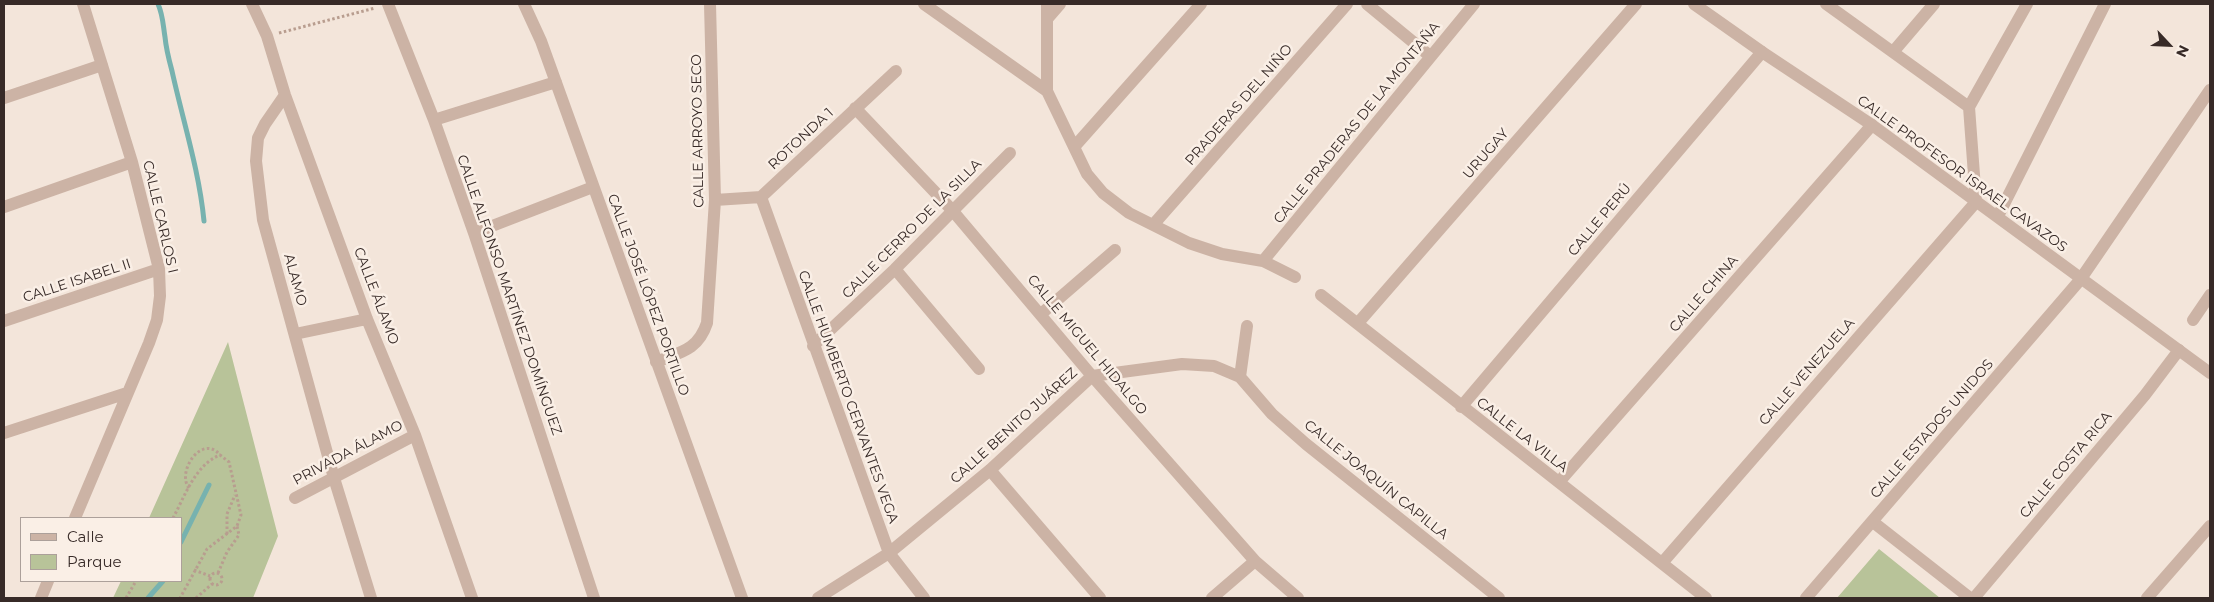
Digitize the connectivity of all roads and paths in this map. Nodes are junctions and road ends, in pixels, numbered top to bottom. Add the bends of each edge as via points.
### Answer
1 (83, 4) edge
2 (252, 4) edge
3 (389, 4) edge
4 (524, 4) edge
5 (710, 4) edge
6 (924, 4) edge
7 (942, 4) edge
8 (1047, 4) edge
9 (1060, 4) edge
10 (1201, 4) edge
11 (1347, 4) edge
12 (1367, 4) edge
13 (1474, 4) edge
14 (1636, 4) edge
15 (1694, 4) edge
16 (1826, 4) edge
17 (1934, 4) edge
18 (2027, 4) edge
19 (2105, 4) edge
20 (943, 18) junction
21 (1047, 20) junction
22 (267, 36) junction
23 (1762, 52) junction
24 (1893, 52) junction
25 (1430, 56) junction
26 (102, 65) junction
27 (896, 71) dead end
28 (556, 82) junction
29 (2210, 90) edge
30 (1047, 91) junction
31 (285, 95) junction
32 (4, 98) edge
33 (1970, 107) junction
34 (855, 108) junction
35 (434, 120) junction
36 (1872, 125) junction
37 (1076, 146) junction
38 (1010, 153) dead end
39 (132, 162) junction
40 (594, 187) junction
41 (761, 197) junction
42 (715, 200) junction
43 (1976, 202) junction
44 (4, 207) edge
45 (952, 210) junction
46 (1998, 216) junction
47 (1153, 225) junction
48 (474, 233) junction
49 (1115, 250) dead end
50 (1263, 261) junction
51 (159, 269) junction
52 (895, 270) junction
53 (1294, 277) dead end
54 (2080, 280) junction
55 (1321, 295) dead end
56 (2210, 295) edge
57 (1041, 314) junction
58 (367, 318) junction
59 (4, 320) edge
60 (2193, 320) dead end
61 (1358, 323) junction
62 (1247, 326) dead end
63 (295, 334) junction
64 (813, 346) junction
65 (2179, 350) junction
66 (656, 362) junction
67 (979, 369) dead end
68 (2210, 372) edge
69 (1092, 376) junction
70 (1240, 377) junction
71 (128, 393) junction
72 (1461, 407) junction
73 (4, 433) edge
74 (415, 435) junction
75 (220, 455) junction
76 (990, 470) junction
77 (334, 478) junction
78 (1559, 482) junction
79 (189, 488) junction
80 (235, 495) junction
81 (295, 498) dead end
82 (74, 517) edge
83 (174, 517) edge
84 (1873, 522) junction
85 (237, 526) junction
86 (2210, 526) edge
87 (227, 534) junction
88 (889, 553) junction
89 (1255, 561) junction
90 (1662, 563) junction
91 (194, 570) junction
92 (218, 572) junction
93 (210, 576) junction
94 (48, 582) edge
95 (135, 582) edge
96 (212, 584) junction
97 (181, 596) edge
98 (41, 598) edge
99 (126, 598) edge
100 (185, 598) edge
101 (196, 598) edge
102 (371, 598) edge
103 (472, 598) edge
104 (594, 598) edge
105 (742, 598) edge
106 (818, 598) edge
107 (924, 598) edge
108 (1100, 598) edge
109 (1212, 598) edge
110 (1298, 598) edge
111 (1499, 598) edge
112 (1706, 598) edge
113 (1806, 598) edge
114 (1970, 598) edge
115 (1974, 598) edge
116 (2148, 598) edge

1 - 26 street, CALLE CARLOS I
2 - 22 street, CALLE ÁLAMO
3 - 22 path
3 - 35 street, CALLE ALFONSO MARTÍNEZ DOMÍNGUEZ
4 - 28 street, CALLE JOSÉ LÓPEZ PORTILLO
5 - 42 street, CALLE ARROYO SECO
6 - 20 street
7 - 20 street
8 - 21 street
9 - 21 street
10 - 37 street
11 - 47 street, PRADERAS DEL NIÑO
12 - 25 street
13 - 25 street, CALLE PRADERAS DE LA MONTAÑA
14 - 61 street, URUGAY
15 - 23 street, CALLE PROFESOR ISRAEL CAVAZOS
16 - 24 street
17 - 24 street
18 - 33 street
19 - 46 street
20 - 30 street
21 - 30 street
22 - 31 street, CALLE ÁLAMO
23 - 36 street, CALLE PROFESOR ISRAEL CAVAZOS
23 - 72 street, CALLE PERÚ
24 - 33 street
25 - 50 street, CALLE PRADERAS DE LA MONTAÑA
26 - 32 street
26 - 39 street, CALLE CARLOS I
27 - 34 street, ROTONDA 1
28 - 35 street
28 - 40 street, CALLE JOSÉ LÓPEZ PORTILLO
29 - 54 street, CALLE ESTADOS UNIDOS
30 - 37 street
31 - 58 street, CALLE ÁLAMO
31 - 63 street, ALAMO via 258,138 256,161 263,220
33 - 43 street
34 - 41 street, ROTONDA 1
34 - 45 street, CALLE MIGUEL HIDALGO
35 - 48 street, CALLE ALFONSO MARTÍNEZ DOMÍNGUEZ
36 - 43 street, CALLE PROFESOR ISRAEL CAVAZOS
36 - 78 street, CALLE CHINA
37 - 47 street via 1087,174 1104,193 1129,213
38 - 45 street, CALLE CERRO DE LA SILLA
39 - 44 street
39 - 51 street, CALLE CARLOS I
40 - 48 street
40 - 66 street, CALLE JOSÉ LÓPEZ PORTILLO
41 - 42 street
41 - 64 street, CALLE HUMBERTO CERVANTES VEGA
42 - 66 street, CALLE ARROYO SECO via 707,323 702,337 692,348
43 - 46 street, CALLE PROFESOR ISRAEL CAVAZOS
43 - 90 street, CALLE VENEZUELA
45 - 52 street, CALLE CERRO DE LA SILLA
45 - 57 street, CALLE MIGUEL HIDALGO
46 - 54 street, CALLE PROFESOR ISRAEL CAVAZOS
47 - 50 street via 1189,243
48 - 104 street, CALLE ALFONSO MARTÍNEZ DOMÍNGUEZ
49 - 57 street
50 - 53 street
51 - 59 street, CALLE ISABEL II
51 - 71 street, CALLE CARLOS I via 157,320
52 - 64 street, CALLE CERRO DE LA SILLA
52 - 67 street
54 - 65 street, CALLE PROFESOR ISRAEL CAVAZOS
54 - 84 street, CALLE ESTADOS UNIDOS
55 - 61 street, CALLE LA VILLA
56 - 60 street
57 - 69 street, CALLE MIGUEL HIDALGO
58 - 63 street
58 - 74 street, CALLE ÁLAMO
61 - 72 street, CALLE LA VILLA
62 - 70 street
63 - 77 street, ALAMO
64 - 88 street, CALLE HUMBERTO CERVANTES VEGA
65 - 68 street, CALLE PROFESOR ISRAEL CAVAZOS
65 - 115 street, CALLE COSTA RICA
66 - 105 street, CALLE JOSÉ LÓPEZ PORTILLO
69 - 70 street, CALLE BENITO JUÁREZ via 1182,364 1214,366
69 - 76 street, CALLE BENITO JUÁREZ
69 - 89 street, CALLE MIGUEL HIDALGO
70 - 111 street, CALLE JOAQUÍN CAPILLA via 1272,414 1306,444
71 - 73 street
71 - 82 street, CALLE CARLOS I
72 - 78 street, CALLE LA VILLA
74 - 77 street, PRIVADA ÁLAMO
74 - 103 street, CALLE ÁLAMO
75 - 79 path via 205,464
75 - 79 path via 211,448 200,449 189,465 186,484
75 - 80 path via 229,462
76 - 88 street, CALLE BENITO JUÁREZ
76 - 108 street
77 - 81 street, PRIVADA ÁLAMO
77 - 102 street, ALAMO
78 - 90 street, CALLE LA VILLA
79 - 83 path
80 - 85 path via 241,509
80 - 87 path via 227,514
84 - 113 street, CALLE ESTADOS UNIDOS
84 - 114 street
85 - 87 path
85 - 92 path via 237,540
86 - 116 street
87 - 91 path via 212,544
88 - 106 street, CALLE BENITO JUÁREZ
88 - 107 street, CALLE HUMBERTO CERVANTES VEGA
89 - 109 street
89 - 110 street, CALLE MIGUEL HIDALGO
90 - 112 street, CALLE LA VILLA
91 - 93 path
91 - 97 path
92 - 93 path
92 - 96 path via 221,583
93 - 96 path
94 - 98 street
95 - 99 path
96 - 101 path
97 - 100 path

